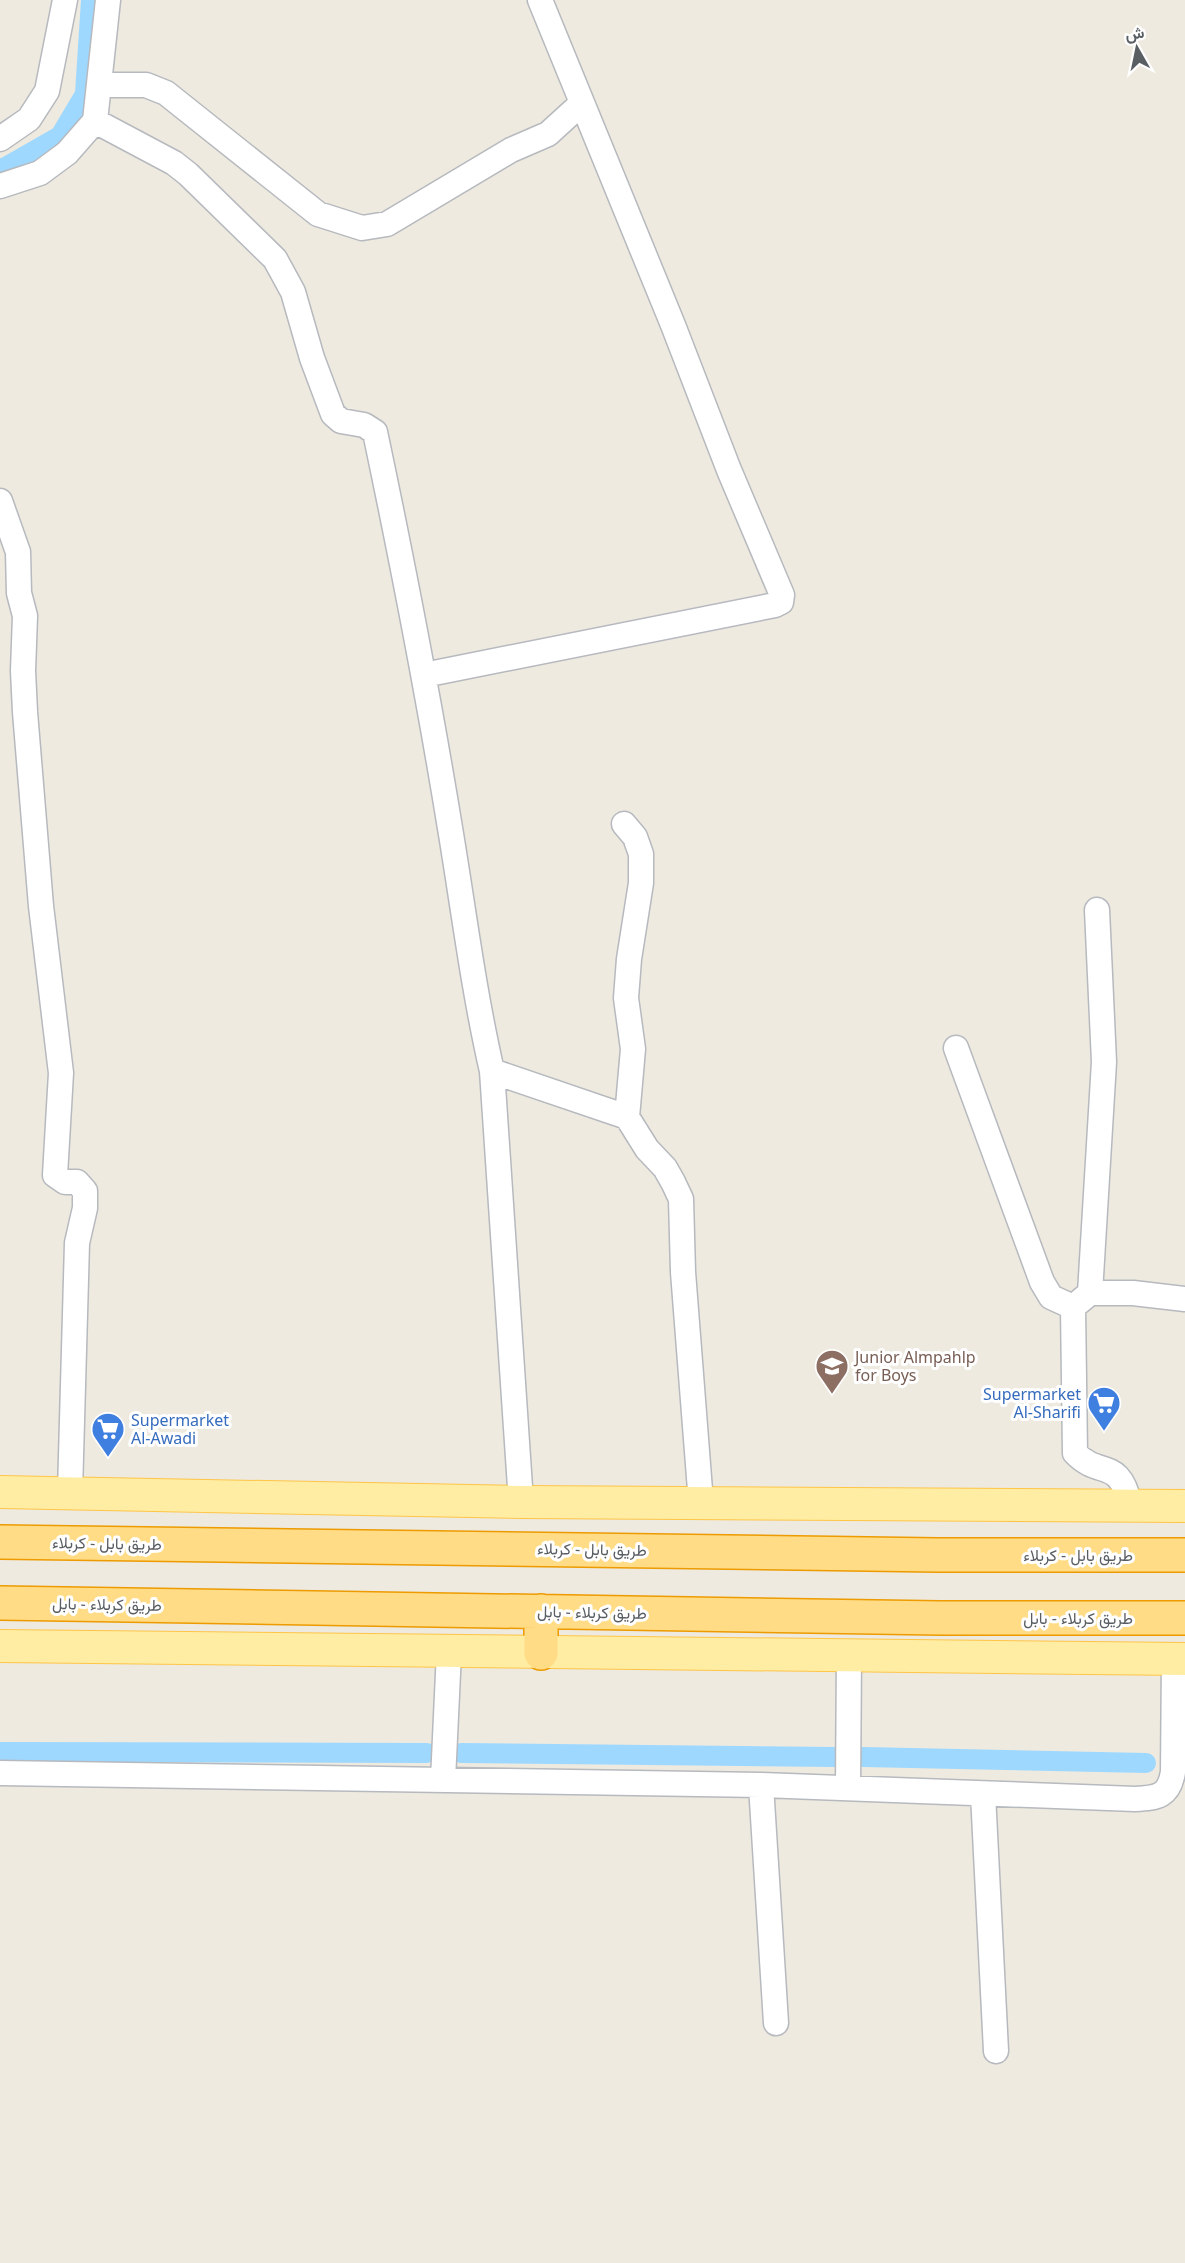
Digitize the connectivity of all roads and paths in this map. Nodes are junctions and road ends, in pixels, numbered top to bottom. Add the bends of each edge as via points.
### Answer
1 (65, 0) edge
2 (108, 0) edge
3 (540, 0) edge
4 (99, 85) junction
5 (582, 104) junction
6 (95, 120) junction
7 (0, 139) edge
8 (0, 186) edge
9 (0, 501) edge
10 (424, 675) junction
11 (624, 824) dead end
12 (1097, 910) dead end
13 (956, 1048) dead end
14 (492, 1071) junction
15 (627, 1117) junction
16 (1185, 1299) edge
17 (1082, 1300) junction
18 (0, 1492) edge
19 (70, 1492) junction
20 (521, 1502) junction
21 (701, 1503) junction
22 (1130, 1505) junction
23 (1185, 1506) edge
24 (0, 1542) edge
25 (1185, 1555) edge
26 (0, 1603) edge
27 (541, 1611) junction
28 (1185, 1618) edge
29 (0, 1646) edge
30 (449, 1652) junction
31 (541, 1653) junction
32 (849, 1655) junction
33 (1179, 1659) edge
34 (0, 1773) edge
35 (443, 1780) junction
36 (761, 1785) junction
37 (848, 1788) junction
38 (983, 1794) junction
39 (776, 2023) dead end
40 (996, 2051) dead end

1 - 7 street via 47,91 29,119
2 - 4 street
3 - 5 street
4 - 5 street via 146,85 166,93 318,214 362,228 387,224 510,150 548,134
4 - 6 street
5 - 10 street via 782,595 781,602
6 - 8 street via 67,153 40,173
6 - 10 street via 174,163 275,259 292,292 333,414 341,421 364,425 375,432
9 - 19 street via 18,552 25,616 25,712 41,906 61,1073 55,1175 65,1182 77,1182 85,1191 77,1243
10 - 14 street
11 - 15 street via 635,837 641,854 641,883 626,998 633,1049
12 - 17 street via 1104,1062
13 - 17 street via 1042,1282 1051,1297
14 - 15 street
14 - 20 street
15 - 21 street via 647,1149 665,1168 681,1199
16 - 17 street via 1133,1293
17 - 22 street via 1075,1453 1083,1462 1114,1472 1126,1487
18 - 19 main road
19 - 20 main road
20 - 21 main road
21 - 22 main road
22 - 23 main road
24 - 25 highway, طريق بابل - كربلاء
26 - 27 highway, طريق كربلاء - بابل
27 - 28 highway, طريق كربلاء - بابل
27 - 31 highway
29 - 30 main road
30 - 31 main road
30 - 35 street
31 - 32 main road
32 - 33 main road
32 - 37 street
33 - 38 street via 1173,1772 1165,1792 1136,1799
34 - 35 street
35 - 36 street
36 - 37 street
36 - 39 street
37 - 38 street
38 - 40 street

